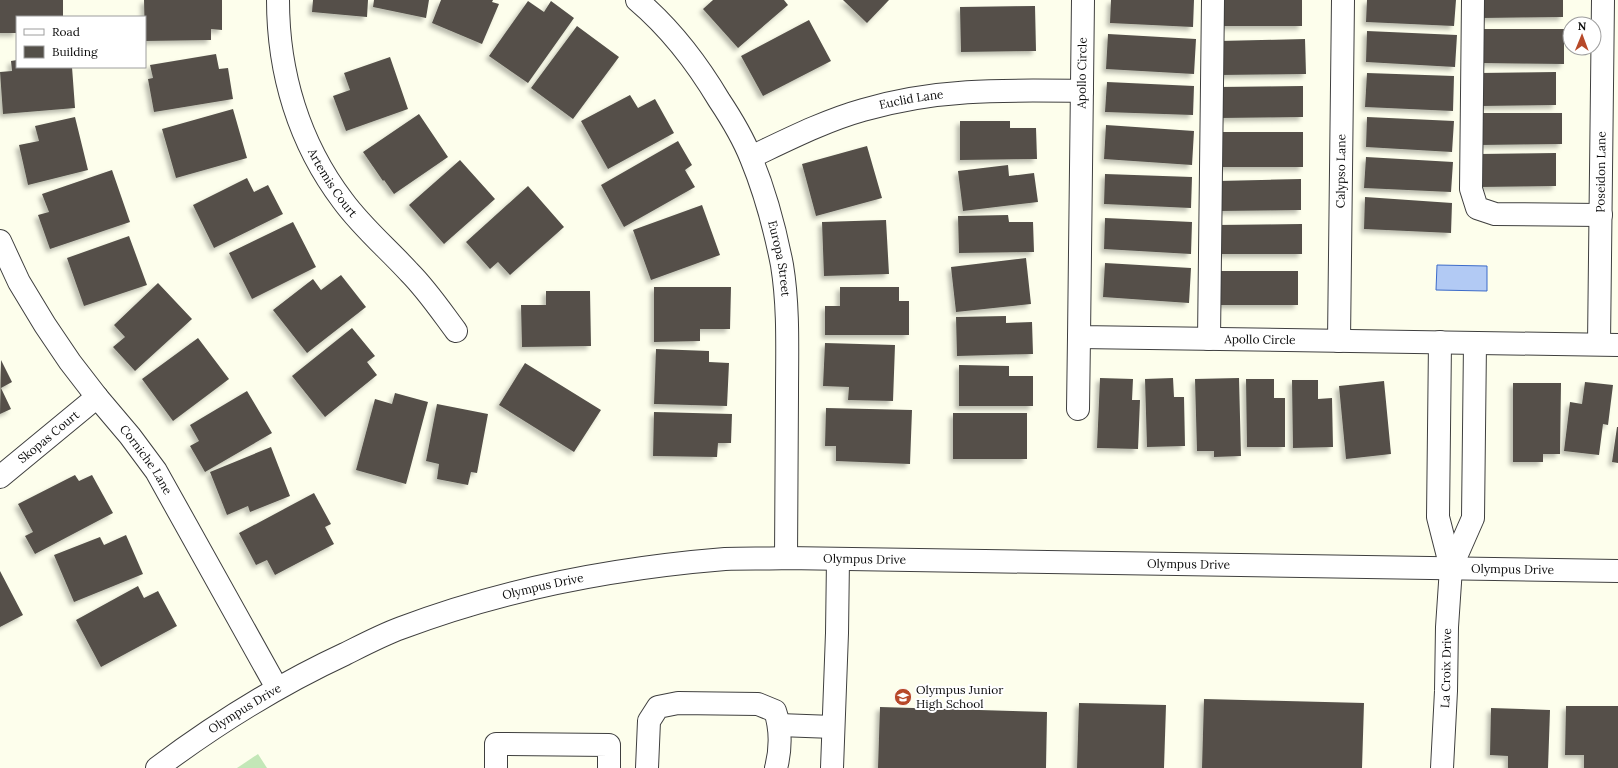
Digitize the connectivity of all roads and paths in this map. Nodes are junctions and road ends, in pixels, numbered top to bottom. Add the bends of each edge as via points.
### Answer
1 (278, 0) edge
2 (1083, 0) edge
3 (1213, 0) edge
4 (1343, 0) edge
5 (1473, 0) edge
6 (1603, 0) edge
7 (643, 2) edge
8 (1082, 91) junction
9 (751, 157) junction
10 (1600, 215) junction
11 (0, 241) edge
12 (456, 331) dead end
13 (1079, 338) junction
14 (1209, 339) junction
15 (1339, 341) junction
16 (1440, 342) junction
17 (1475, 343) junction
18 (1608, 344) edge
19 (97, 398) junction
20 (1078, 409) dead end
21 (1439, 435) junction
22 (1474, 435) junction
23 (0, 477) edge
24 (786, 558) junction
25 (838, 559) junction
26 (1451, 568) junction
27 (1618, 570) edge
28 (277, 688) junction
29 (779, 725) junction
30 (833, 727) junction
31 (157, 768) edge
32 (496, 768) edge
33 (609, 768) edge
34 (647, 768) edge
35 (776, 768) edge
36 (832, 768) edge
37 (1442, 768) edge

1 - 12 street, Artemis Court via 288,89 298,120 325,176 364,226 411,273
2 - 8 street, Apollo Circle
3 - 14 street
4 - 15 street, Calypso Lane
5 - 10 street via 1471,189 1477,208 1495,214
6 - 10 street, Poseidon Lane
7 - 9 street, Europa Street via 669,30 711,86
8 - 9 street, Euclid Lane via 973,91 920,97 861,110
8 - 13 street, Apollo Circle
9 - 24 street, Europa Street via 774,231 782,266 785,296
10 - 18 street, Poseidon Lane
11 - 19 street, Corniche Lane via 19,282 45,325
13 - 14 street, Apollo Circle
13 - 20 street, Apollo Circle
14 - 15 street, Apollo Circle
15 - 16 street, Apollo Circle
16 - 17 street, Apollo Circle
16 - 21 street
17 - 18 street, Apollo Circle
17 - 22 street
19 - 23 street, Skopas Court
19 - 28 street, Corniche Lane via 156,471
21 - 22 street
21 - 26 street via 1438,517
22 - 26 street via 1473,518
24 - 25 street, Olympus Drive
24 - 28 street, Olympus Drive via 726,559 649,568 550,584 492,598 399,629
25 - 26 street, Olympus Drive
25 - 30 street
26 - 27 street, Olympus Drive
26 - 37 street, La Croix Drive
28 - 31 street, Olympus Drive via 196,739
29 - 30 street
29 - 34 street via 775,711 758,704 678,703 658,707 648,721
29 - 35 street via 779,758
30 - 36 street
32 - 33 street via 496,744 609,745

